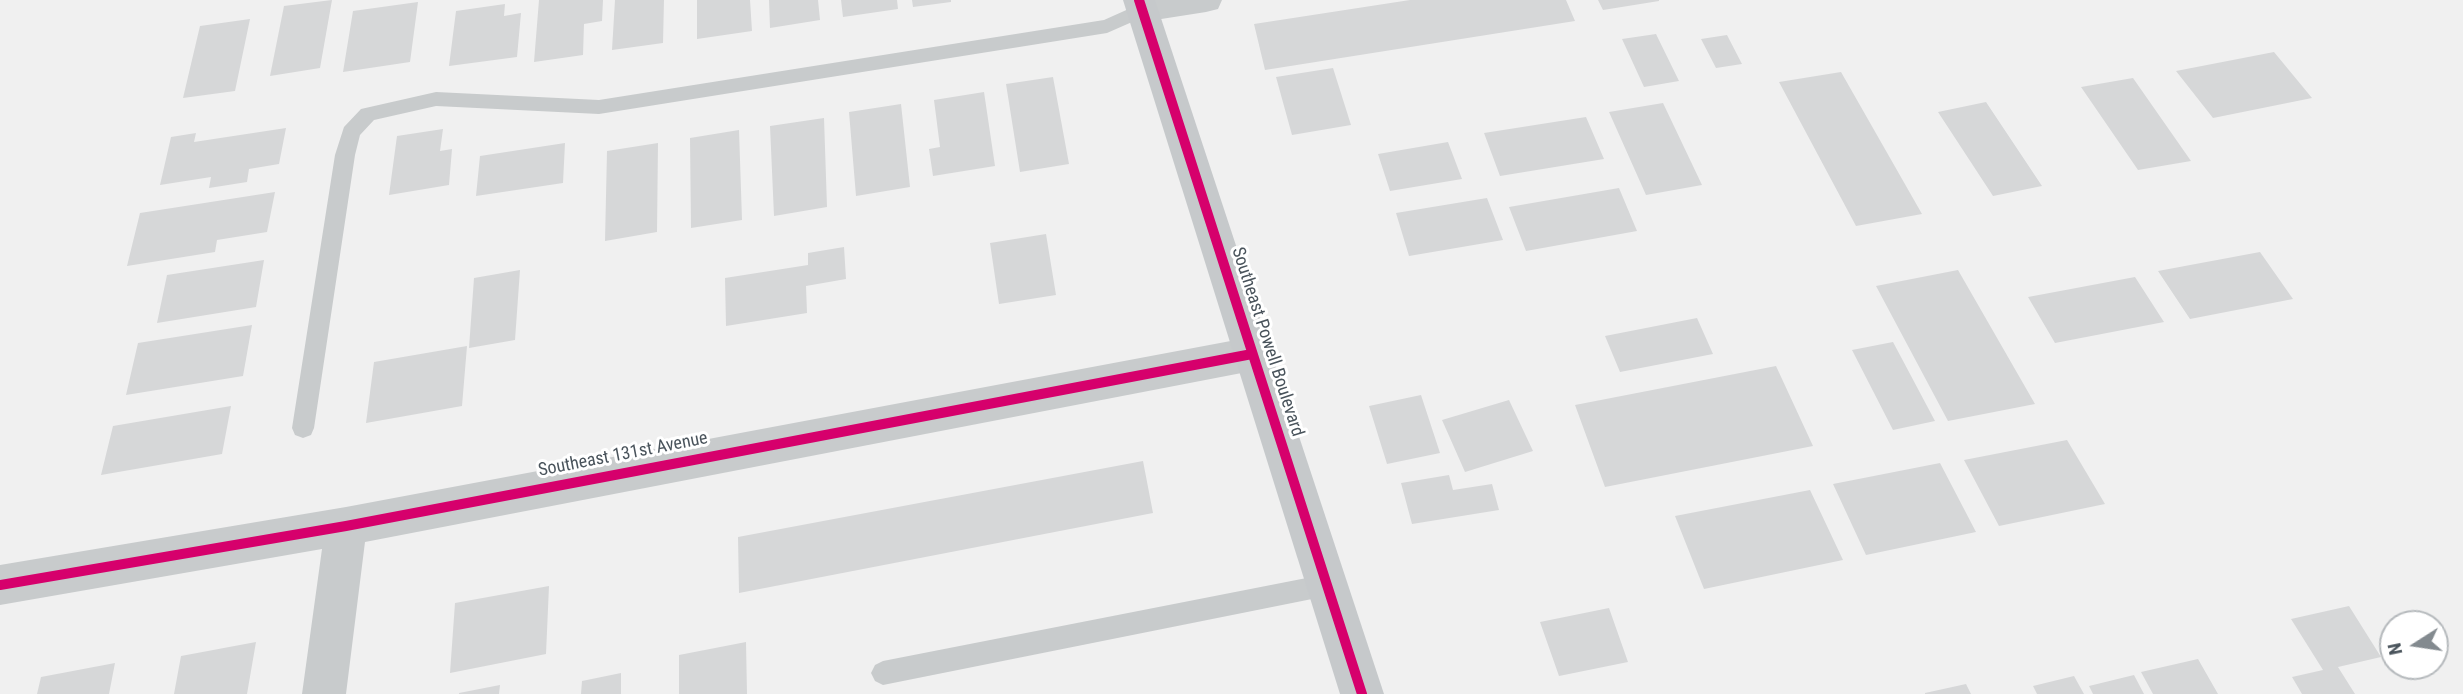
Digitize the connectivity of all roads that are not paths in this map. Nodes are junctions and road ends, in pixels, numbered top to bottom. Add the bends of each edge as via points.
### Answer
1 (1206, 0) edge
2 (1140, 5) edge
3 (1252, 354) junction
4 (303, 428) dead end
5 (346, 526) junction
6 (0, 585) edge
7 (1327, 585) junction
8 (883, 673) dead end
9 (324, 694) edge
10 (1362, 694) edge

1 - 2 street
2 - 3 main road, Southeast Powell Boulevard
2 - 4 lane via 1107,26 599,107 436,99 368,114 351,132 345,155
3 - 5 street, Southeast 131st Avenue
3 - 7 main road, Southeast Powell Boulevard
5 - 6 street, Southeast 131st Avenue
5 - 9 street
7 - 8 lane
7 - 10 main road, Southeast Powell Boulevard

